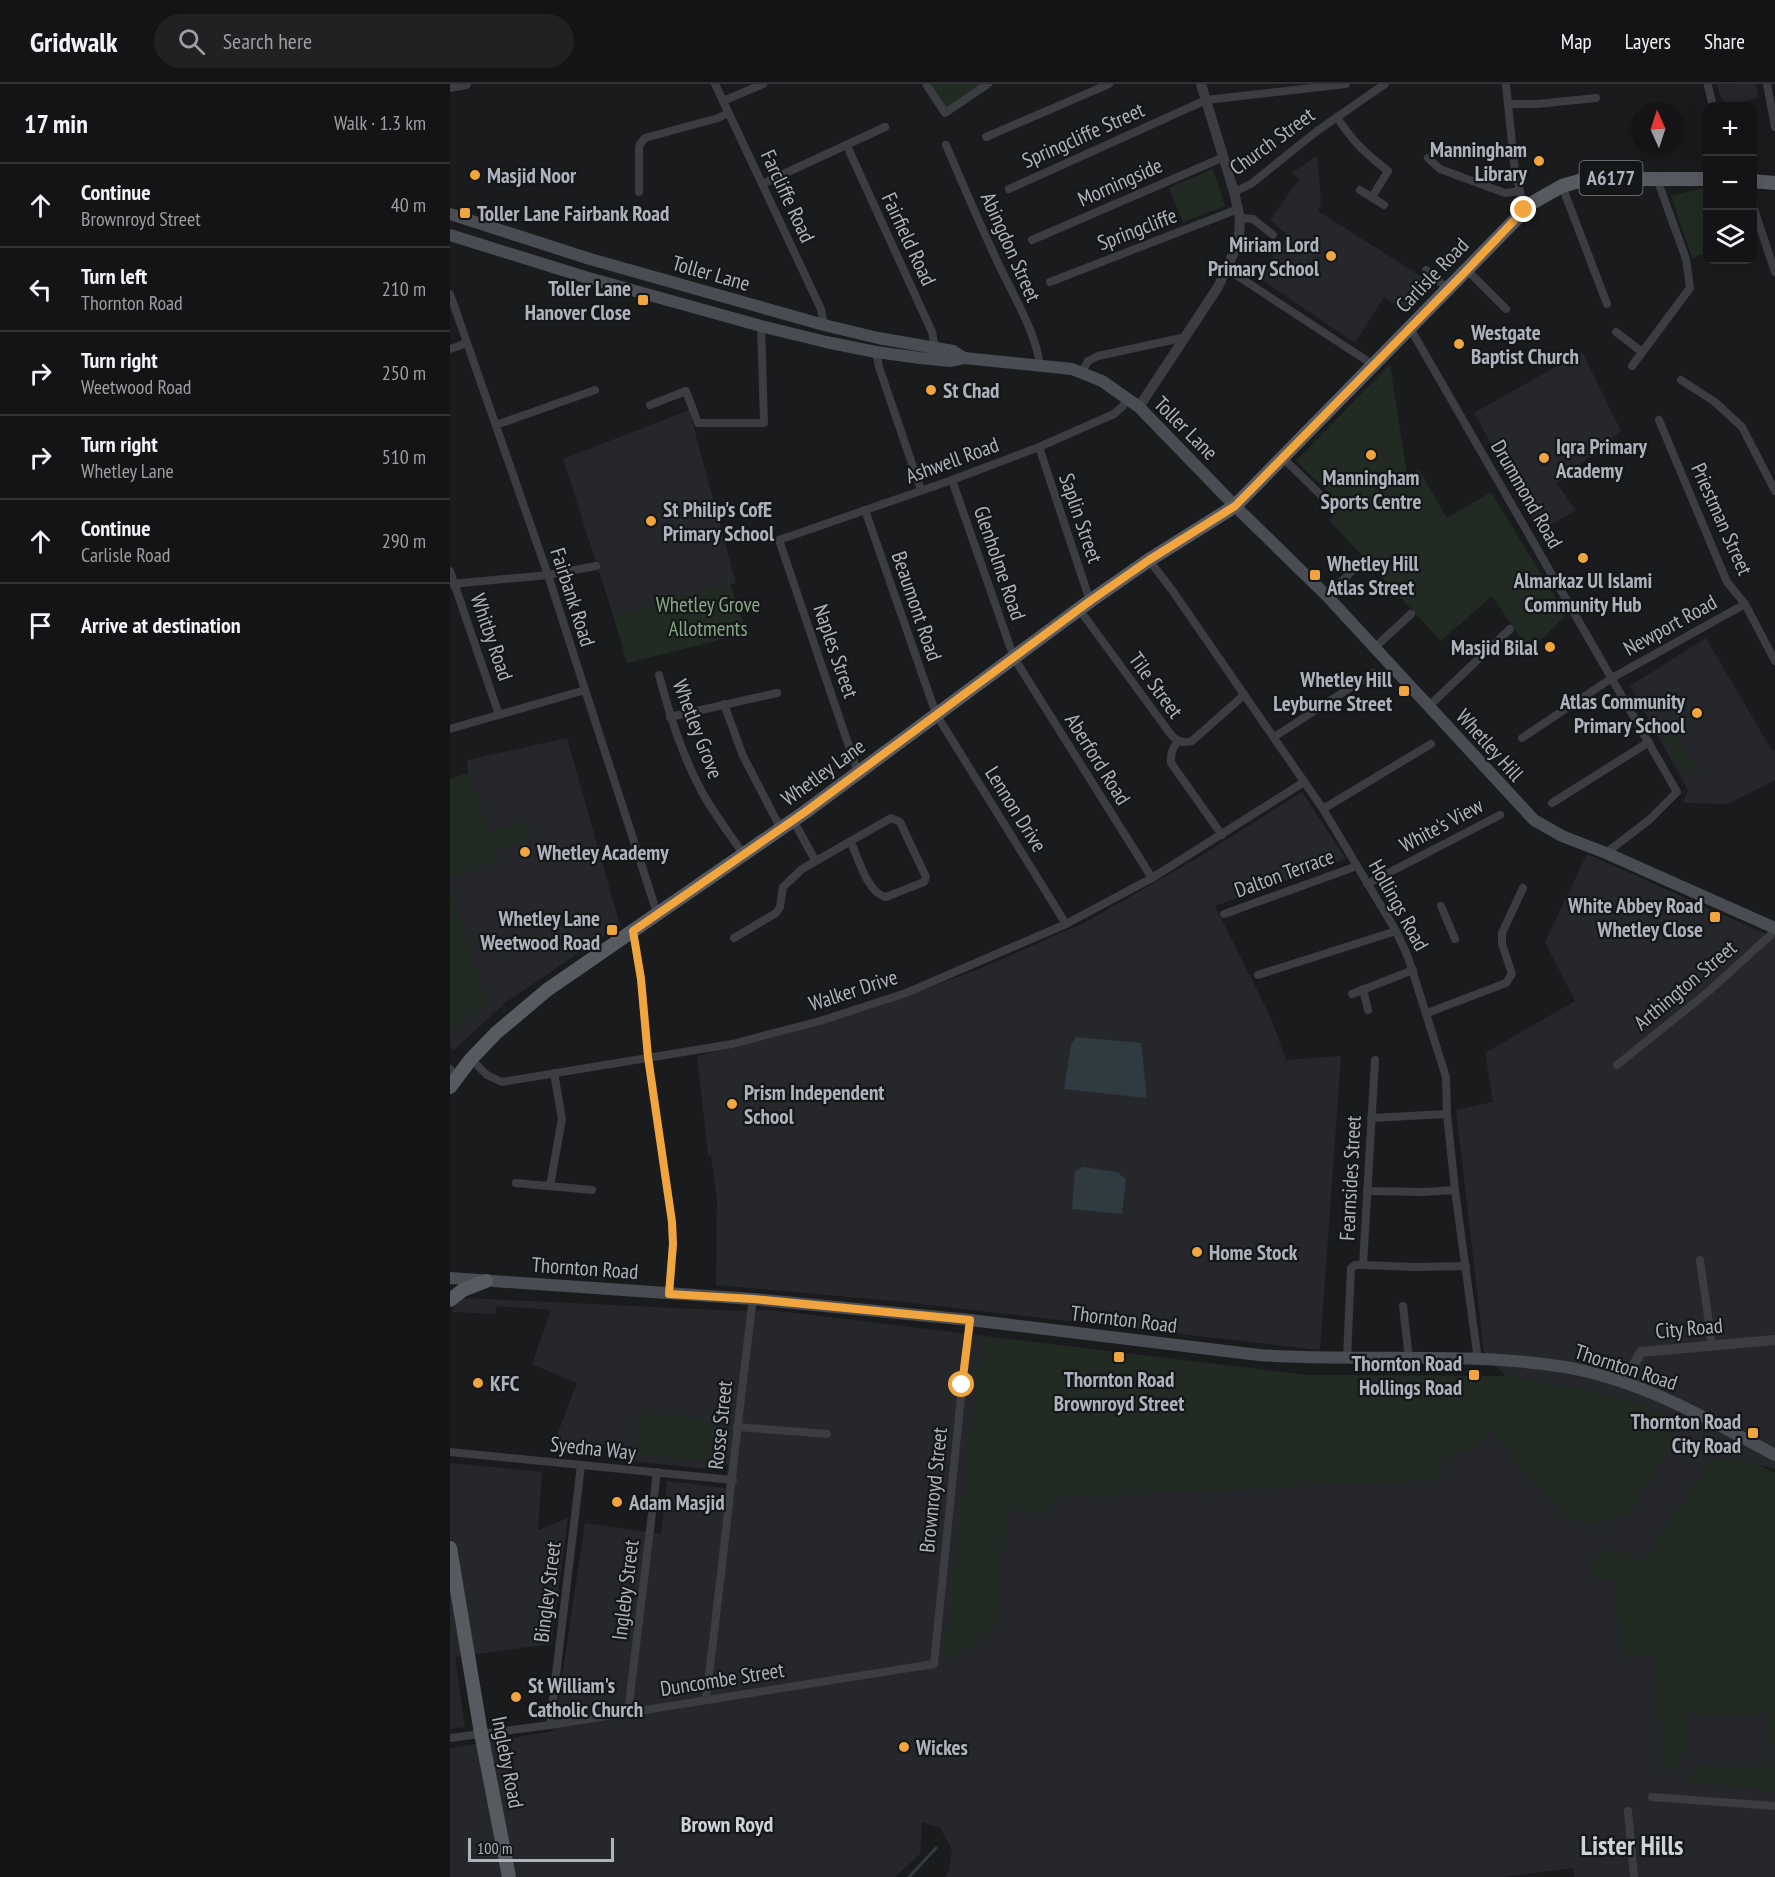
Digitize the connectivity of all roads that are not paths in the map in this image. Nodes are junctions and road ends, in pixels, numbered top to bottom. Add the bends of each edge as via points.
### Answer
1 (466, 84) edge
2 (715, 84) edge
3 (763, 84) edge
4 (926, 84) edge
5 (987, 84) edge
6 (1109, 84) edge
7 (1201, 84) edge
8 (1346, 84) edge
9 (1385, 84) edge
10 (1506, 84) edge
11 (1767, 84) edge
12 (450, 87) edge
13 (1708, 87) dead end
14 (1596, 98) dead end
15 (1206, 100) junction
16 (723, 101) junction
17 (1712, 102) edge
18 (1509, 104) junction
19 (728, 113) junction
20 (1337, 117) junction
21 (885, 127) dead end
22 (1775, 127) edge
23 (986, 137) dead end
24 (946, 145) dead end
25 (847, 146) junction
26 (1224, 157) junction
27 (1428, 158) dead end
28 (1657, 178) junction
29 (1703, 179) edge
30 (1757, 181) edge
31 (1775, 183) edge
32 (762, 184) junction
33 (1562, 186) junction
34 (1009, 189) dead end
35 (1360, 190) dead end
36 (1520, 191) junction
37 (639, 192) dead end
38 (1234, 192) junction
39 (1372, 197) junction
40 (1384, 206) dead end
41 (1524, 210) junction
42 (1754, 210) edge
43 (450, 214) edge
44 (1239, 214) junction
45 (450, 235) edge
46 (1273, 235) dead end
47 (524, 238) junction
48 (1032, 240) dead end
49 (519, 257) junction
50 (590, 259) junction
51 (1227, 268) junction
52 (1426, 270) dead end
53 (1467, 270) junction
54 (1775, 272) edge
55 (585, 277) junction
56 (1050, 282) dead end
57 (1448, 289) junction
58 (450, 294) edge
59 (1606, 303) dead end
60 (1506, 309) dead end
61 (824, 325) junction
62 (761, 326) junction
63 (1410, 328) junction
64 (1616, 332) dead end
65 (1186, 337) junction
66 (878, 338) junction
67 (826, 342) junction
68 (467, 343) junction
69 (450, 349) edge
70 (876, 352) junction
71 (1642, 352) junction
72 (934, 354) junction
73 (1372, 364) junction
74 (1040, 365) junction
75 (1632, 366) dead end
76 (1082, 372) junction
77 (1681, 380) dead end
78 (595, 390) dead end
79 (1127, 398) junction
80 (650, 405) dead end
81 (1139, 407) junction
82 (1659, 420) dead end
83 (496, 425) junction
84 (1039, 447) junction
85 (1282, 457) junction
86 (952, 480) junction
87 (921, 490) junction
88 (1775, 491) edge
89 (1235, 506) junction
90 (1334, 508) dead end
91 (865, 510) junction
92 (779, 540) joint
93 (1149, 560) junction
94 (1362, 561) dead end
95 (596, 566) dead end
96 (450, 571) edge
97 (548, 575) junction
98 (452, 584) edge
99 (1327, 596) junction
100 (1744, 603) junction
101 (1085, 605) junction
102 (1411, 614) dead end
103 (1510, 629) dead end
104 (1373, 649) junction
105 (1014, 658) junction
106 (1775, 661) edge
107 (1373, 673) dead end
108 (659, 675) dead end
109 (1612, 678) junction
110 (585, 690) junction
111 (777, 693) dead end
112 (1244, 695) junction
113 (724, 704) junction
114 (1429, 706) junction
115 (936, 714) junction
116 (499, 715) junction
117 (670, 717) junction
118 (450, 729) edge
119 (1274, 737) junction
120 (1522, 738) dead end
121 (1178, 741) junction
122 (1649, 742) junction
123 (1431, 744) dead end
124 (858, 773) junction
125 (1304, 782) junction
126 (1552, 804) dead end
127 (1323, 809) junction
128 (1500, 815) dead end
129 (787, 824) junction
130 (1222, 835) junction
131 (851, 842) junction
132 (1606, 853) junction
133 (743, 854) junction
134 (815, 860) junction
135 (1357, 866) junction
136 (1152, 878) junction
137 (1367, 885) junction
138 (1522, 888) dead end
139 (1441, 906) dead end
140 (657, 913) junction
141 (1224, 914) dead end
142 (1066, 924) junction
143 (1775, 930) edge
144 (633, 931) junction
145 (1396, 931) junction
146 (734, 938) dead end
147 (1455, 939) dead end
148 (1413, 970) junction
149 (1258, 975) dead end
150 (1363, 989) junction
151 (1352, 994) dead end
152 (1368, 1010) dead end
153 (1427, 1013) junction
154 (648, 1057) junction
155 (471, 1059) junction
156 (1375, 1060) dead end
157 (1617, 1065) dead end
158 (554, 1073) junction
159 (452, 1078) edge
160 (1447, 1114) junction
161 (1371, 1118) junction
162 (516, 1183) dead end
163 (550, 1186) junction
164 (592, 1190) dead end
165 (1455, 1190) junction
166 (1367, 1191) junction
167 (1700, 1260) dead end
168 (1363, 1265) junction
169 (1466, 1266) junction
170 (450, 1278) edge
171 (486, 1281) junction
172 (669, 1294) junction
173 (753, 1299) junction
174 (450, 1300) edge
175 (1403, 1306) dead end
176 (970, 1320) junction
177 (1775, 1340) edge
178 (1712, 1345) junction
179 (1347, 1359) junction
180 (1409, 1359) junction
181 (1478, 1360) junction
182 (1624, 1382) junction
183 (736, 1427) junction
184 (827, 1434) dead end
185 (450, 1452) edge
186 (1775, 1455) edge
187 (581, 1465) junction
188 (657, 1472) junction
189 (733, 1480) junction
190 (450, 1548) edge
191 (934, 1664) joint
192 (706, 1698) junction
193 (628, 1712) junction
194 (549, 1725) junction
195 (481, 1733) junction
196 (450, 1738) edge
197 (1652, 1797) dead end
198 (1775, 1806) edge
199 (1628, 1811) dead end
200 (509, 1877) edge
201 (1634, 1877) edge

1 - 12 street
2 - 16 street, Farcliffe Road
3 - 16 street
4 - 5 street via 945,113
6 - 23 street
7 - 15 street
8 - 15 street, Springcliffe Street
9 - 20 street, Church Street
10 - 18 street
11 - 22 street
13 - 17 street
14 - 18 street
15 - 26 street
15 - 34 street, Springcliffe Street
16 - 19 street, Farcliffe Road
18 - 36 street
19 - 32 street, Farcliffe Road
19 - 37 street via 642,140
20 - 38 street, Church Street via 1251,184
20 - 39 street via 1349,138 1388,171
21 - 25 street
24 - 74 street, Abingdon Street via 1025,321
25 - 32 street
25 - 72 street, Fairfield Road via 932,332
26 - 38 street
26 - 48 street, Morningside
27 - 36 street via 1440,169 1505,193
28 - 29 main road, Carlisle Road / A6177
28 - 33 main road, Carlisle Road / A6177 via 1586,179
28 - 71 street via 1686,258 1690,288
30 - 31 main road
32 - 61 street, Farcliffe Road via 821,309
33 - 41 main road, Carlisle Road / A6177
33 - 59 street
35 - 39 street
36 - 41 street
38 - 44 street, Church Street
39 - 40 street
41 - 53 main road, Carlisle Road / A6177
42 - 54 street
43 - 47 main road, Toller Lane
44 - 46 street via 1253,219
44 - 51 street, Church Street via 1239,236
44 - 56 street, Springcliffe
45 - 49 main road, Toller Lane
47 - 49 main road
47 - 50 main road, Toller Lane
49 - 55 main road, Toller Lane
50 - 55 main road
50 - 61 main road, Toller Lane
51 - 65 street, Church Street
51 - 73 street
52 - 57 street
53 - 57 main road, Carlisle Road / A6177
53 - 60 street
55 - 62 main road, Toller Lane
57 - 63 main road, Carlisle Road / A6177
58 - 68 street, Fairbank Road
61 - 66 main road, Toller Lane
61 - 67 main road
62 - 67 main road, Toller Lane
62 - 80 street via 764,423 698,423 686,391
63 - 73 main road, Carlisle Road / A6177
63 - 109 street, Drummond Road
64 - 71 street
65 - 76 street via 1098,356 1088,361
65 - 81 street, Church Street
66 - 70 main road
66 - 72 main road, Toller Lane
67 - 70 main road, Toller Lane
68 - 69 street
68 - 83 street, Fairbank Road
70 - 72 main road, Toller Lane
70 - 87 street
71 - 75 street
72 - 74 main road, Toller Lane via 951,362 964,358
73 - 85 main road, Carlisle Road / A6177
74 - 76 main road, Toller Lane
76 - 79 main road, Toller Lane
77 - 88 street via 1715,402 1742,427
78 - 83 street
79 - 81 main road, Toller Lane
79 - 84 street, Ashwell Road via 1114,414
81 - 89 main road, Toller Lane
82 - 100 street, Priestman Street via 1727,582
83 - 97 street, Fairbank Road
84 - 86 street, Ashwell Road
84 - 101 street, Saplin Street
85 - 89 main road, Carlisle Road / A6177
85 - 90 street
86 - 87 street, Ashwell Road
86 - 105 street, Glenholme Road
87 - 91 street, Ashwell Road
89 - 93 main road, Whetley Lane / A6177
89 - 99 main road, Whetley Hill
91 - 92 street, Ashwell Road
91 - 115 street, Beaumont Road
92 - 124 street, Naples Street
93 - 101 main road, Whetley Lane / A6177
93 - 112 street, Hollings Road
94 - 99 street
95 - 97 street
96 - 98 street, Whitby Road
97 - 98 street
97 - 110 street, Fairbank Road
98 - 116 street, Whitby Road
99 - 104 main road, Whetley Hill
100 - 106 street, Priestman Street
100 - 109 street, Newport Road
101 - 105 main road, Whetley Lane / A6177
101 - 121 street, Tile Street
102 - 104 street
103 - 114 street
104 - 114 main road, Whetley Hill
105 - 115 main road, Whetley Lane / A6177
105 - 136 street, Aberford Road
107 - 119 street
108 - 117 street, Whetley Grove
109 - 120 street, Newport Road
109 - 122 street, Drummond Road
110 - 116 street
110 - 140 street, Fairbank Road
111 - 113 street
112 - 119 street, Hollings Road
112 - 121 street, Tile Street via 1192,741
113 - 117 street
113 - 129 street via 743,756
114 - 132 main road, Whetley Hill via 1534,820
115 - 124 main road, Whetley Lane / A6177
115 - 142 street, Lennon Drive
116 - 118 street
117 - 133 street, Whetley Grove via 703,794
119 - 125 street, Hollings Road
121 - 130 street via 1170,756 1171,763
122 - 126 street
122 - 132 street, Drummond Road via 1677,792
123 - 127 street
124 - 129 main road, Whetley Lane / A6177
125 - 127 street, Hollings Road
125 - 130 street, Walker Drive
127 - 135 street, Hollings Road
128 - 137 street, White's View
129 - 133 main road, Whetley Lane / A6177
129 - 134 street
130 - 136 street, Walker Drive
131 - 131 street via 891,818 900,822 926,877 924,882 880,896 872,890
131 - 134 street
132 - 143 main road, Whetley Hill
133 - 140 main road, Whetley Lane / A6177
134 - 146 street via 783,887 776,913
135 - 137 street, Hollings Road
135 - 141 street, Dalton Terrace
136 - 142 street, Walker Drive
137 - 145 street, Hollings Road
138 - 153 street via 1502,933 1512,974 1506,983
139 - 147 street
140 - 144 main road, Whetley Lane / A6177
142 - 154 street, Walker Drive via 906,993 820,1021 732,1044
143 - 157 street, Arthington Street via 1709,991
144 - 154 street
144 - 155 main road, Whetley Lane / A6177 via 547,990
145 - 148 street, Hollings Road
145 - 149 street
148 - 150 street
148 - 153 street, Hollings Road
150 - 151 street
150 - 152 street
153 - 160 street, Hollings Road via 1446,1077
154 - 158 street, Walker Drive
154 - 172 street via 672,1222
155 - 158 street, Walker Drive via 501,1082
155 - 159 main road, Whetley Lane / A6177
156 - 161 street, Fearnsides Street
158 - 163 street via 562,1119
160 - 161 street
160 - 165 street, Hollings Road
161 - 166 street, Fearnsides Street
162 - 163 street
163 - 164 street
165 - 166 street
165 - 169 street, Hollings Road
166 - 168 street, Fearnsides Street
167 - 178 street
168 - 169 street
168 - 179 street, Fearnsides Street via 1351,1268
169 - 181 street, Hollings Road
170 - 171 main road, Thornton Road
171 - 172 main road, Thornton Road
171 - 174 main road
172 - 173 main road, Thornton Road
173 - 176 main road, Thornton Road
173 - 183 street, Rosse Street
175 - 180 street
176 - 179 main road, Thornton Road via 1259,1355
176 - 191 street, Brownroyd Street
177 - 178 street, City Road
178 - 182 street, City Road via 1641,1352
179 - 180 main road, Thornton Road
180 - 181 main road, Thornton Road
181 - 182 main road, Thornton Road via 1565,1367
182 - 186 main road, Thornton Road via 1697,1412
183 - 184 street
183 - 189 street, Rosse Street
185 - 187 street, Syedna Way
187 - 188 street, Syedna Way
187 - 194 street, Bingley Street
188 - 189 street, Syedna Way
188 - 193 street, Ingleby Street
189 - 192 street, Rosse Street
190 - 195 main road, Ingleby Road
191 - 192 street, Duncombe Street
192 - 193 street, Duncombe Street
193 - 194 street, Duncombe Street
194 - 195 street, Duncombe Street
195 - 196 street, Duncombe Street
195 - 200 main road, Ingleby Road
197 - 198 street
199 - 201 street

